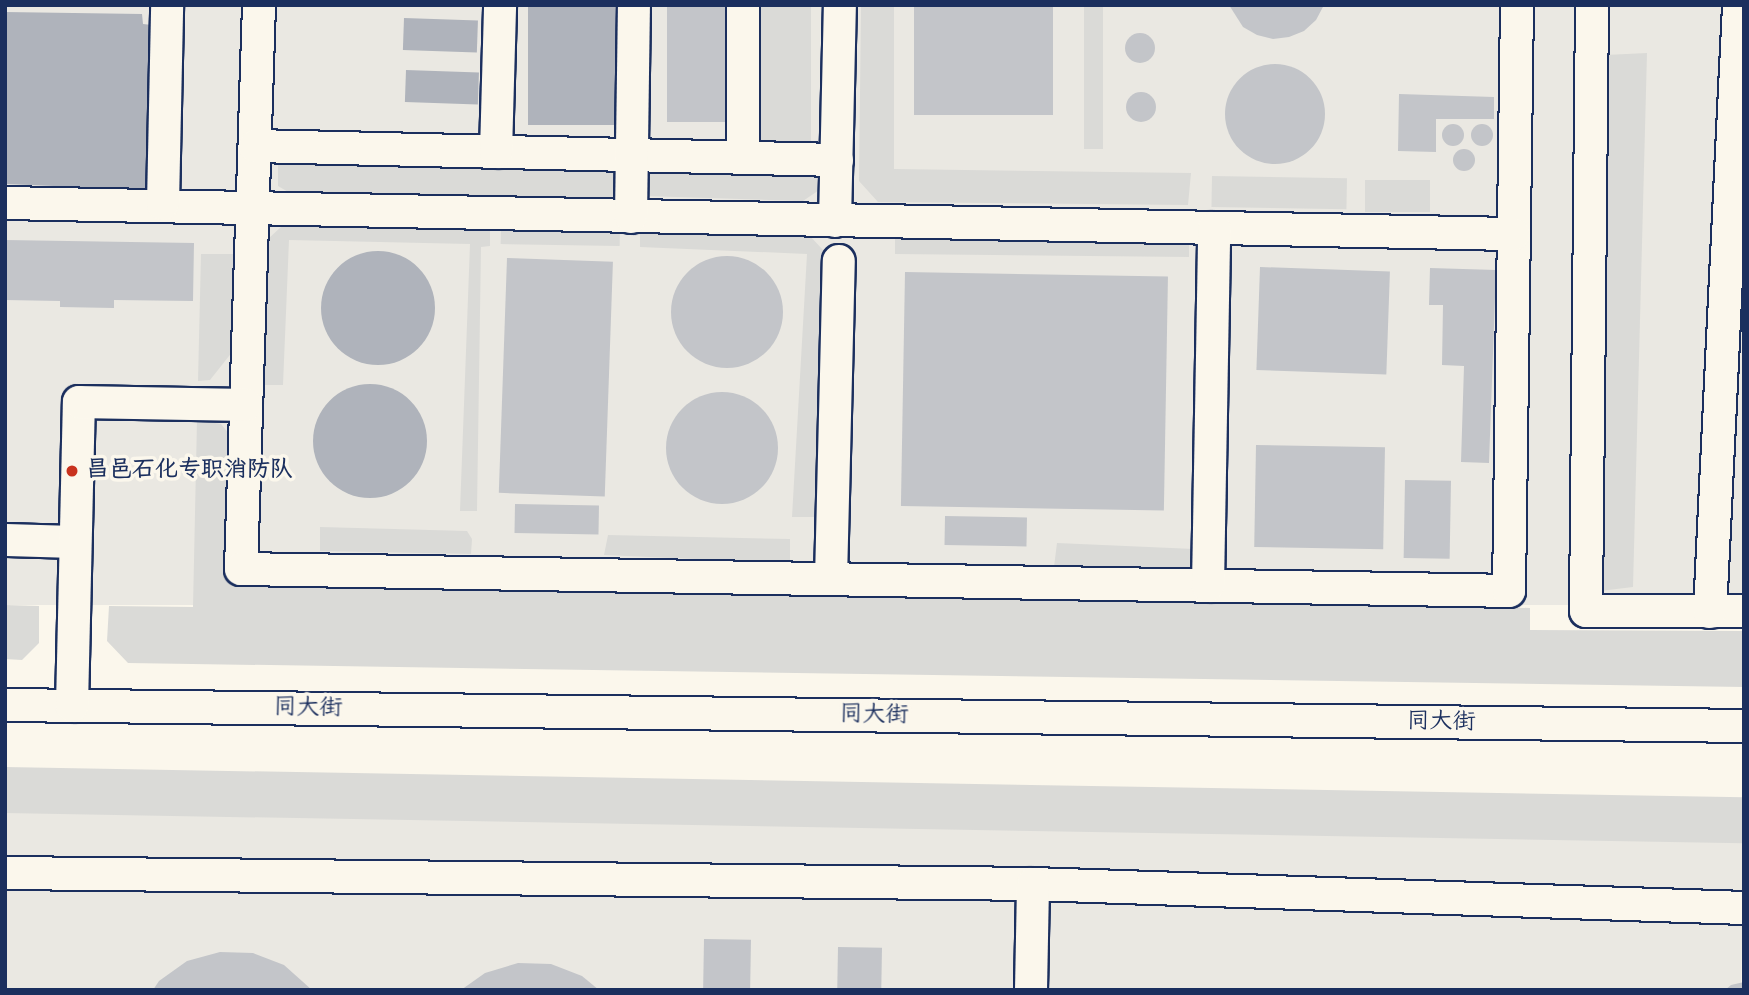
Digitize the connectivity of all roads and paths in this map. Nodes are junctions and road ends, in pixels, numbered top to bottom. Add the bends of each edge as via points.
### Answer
1 (167, 5) edge
2 (258, 5) edge
3 (500, 5) edge
4 (634, 5) edge
5 (743, 5) edge
6 (840, 5) edge
7 (1517, 5) edge
8 (1592, 5) edge
9 (1739, 5) edge
10 (255, 146) junction
11 (496, 152) junction
12 (632, 155) junction
13 (743, 158) junction
14 (837, 160) junction
15 (5, 203) edge
16 (163, 204) junction
17 (253, 210) junction
18 (631, 217) junction
19 (835, 221) junction
20 (1214, 228) junction
21 (1514, 234) junction
22 (839, 261) dead end
23 (246, 405) junction
24 (5, 540) edge
25 (75, 542) junction
26 (831, 579) junction
27 (1208, 586) junction
28 (1744, 611) edge
29 (1710, 612) junction
30 (5, 705) edge
31 (72, 706) junction
32 (1744, 726) edge
33 (5, 873) edge
34 (1033, 884) junction
35 (1744, 908) edge
36 (1031, 990) edge

1 - 16 street
2 - 10 street
3 - 11 street
4 - 12 street
5 - 13 street
6 - 14 street
7 - 21 street
8 - 29 street via 1586,611
9 - 29 street
10 - 11 street
10 - 17 street
11 - 12 street
12 - 13 street
12 - 18 street
13 - 14 street
14 - 19 street
15 - 16 street
16 - 17 street
17 - 18 street
17 - 23 street
18 - 19 street
19 - 20 street
20 - 21 street
20 - 27 street
21 - 27 street via 1509,591
22 - 26 street
23 - 25 street via 79,402
23 - 26 street via 241,569
24 - 25 street
25 - 31 street
26 - 27 street
28 - 29 street
30 - 31 street, 同大街
31 - 32 street, 同大街
33 - 34 street
34 - 35 street
34 - 36 street

